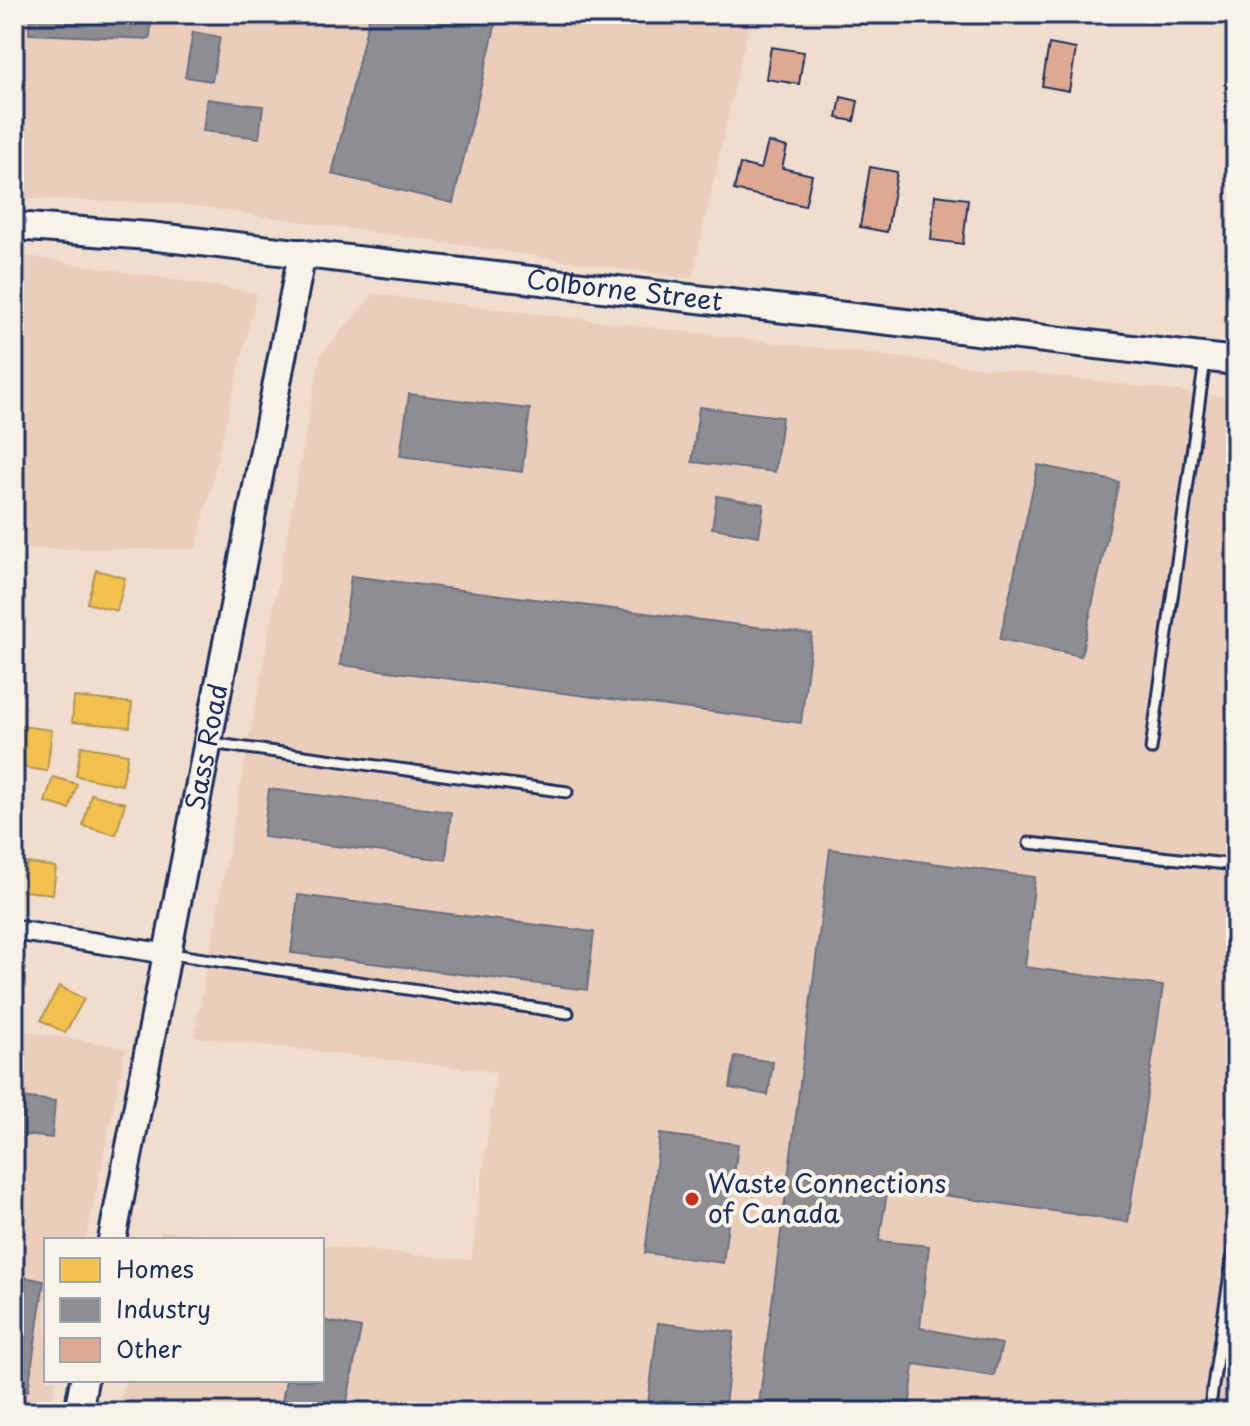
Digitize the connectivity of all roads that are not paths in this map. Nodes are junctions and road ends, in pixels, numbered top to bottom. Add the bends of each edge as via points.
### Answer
1 (14, 226) edge
2 (302, 253) junction
3 (1206, 357) junction
4 (1236, 361) edge
5 (206, 743) junction
6 (1151, 749) dead end
7 (567, 792) dead end
8 (1029, 843) dead end
9 (1236, 865) edge
10 (14, 930) edge
11 (168, 954) junction
12 (568, 1013) dead end
13 (1236, 1234) edge
14 (112, 1238) edge
15 (84, 1382) edge
16 (78, 1412) edge
17 (1209, 1412) edge

1 - 2 street, Colborne Street
2 - 3 street, Colborne Street
2 - 5 street, Sass Road
3 - 4 street, Colborne Street
3 - 6 lane
5 - 7 lane
5 - 11 street, Sass Road
8 - 9 lane
10 - 11 street
11 - 12 lane
11 - 14 street, Sass Road
13 - 17 lane
15 - 16 street

